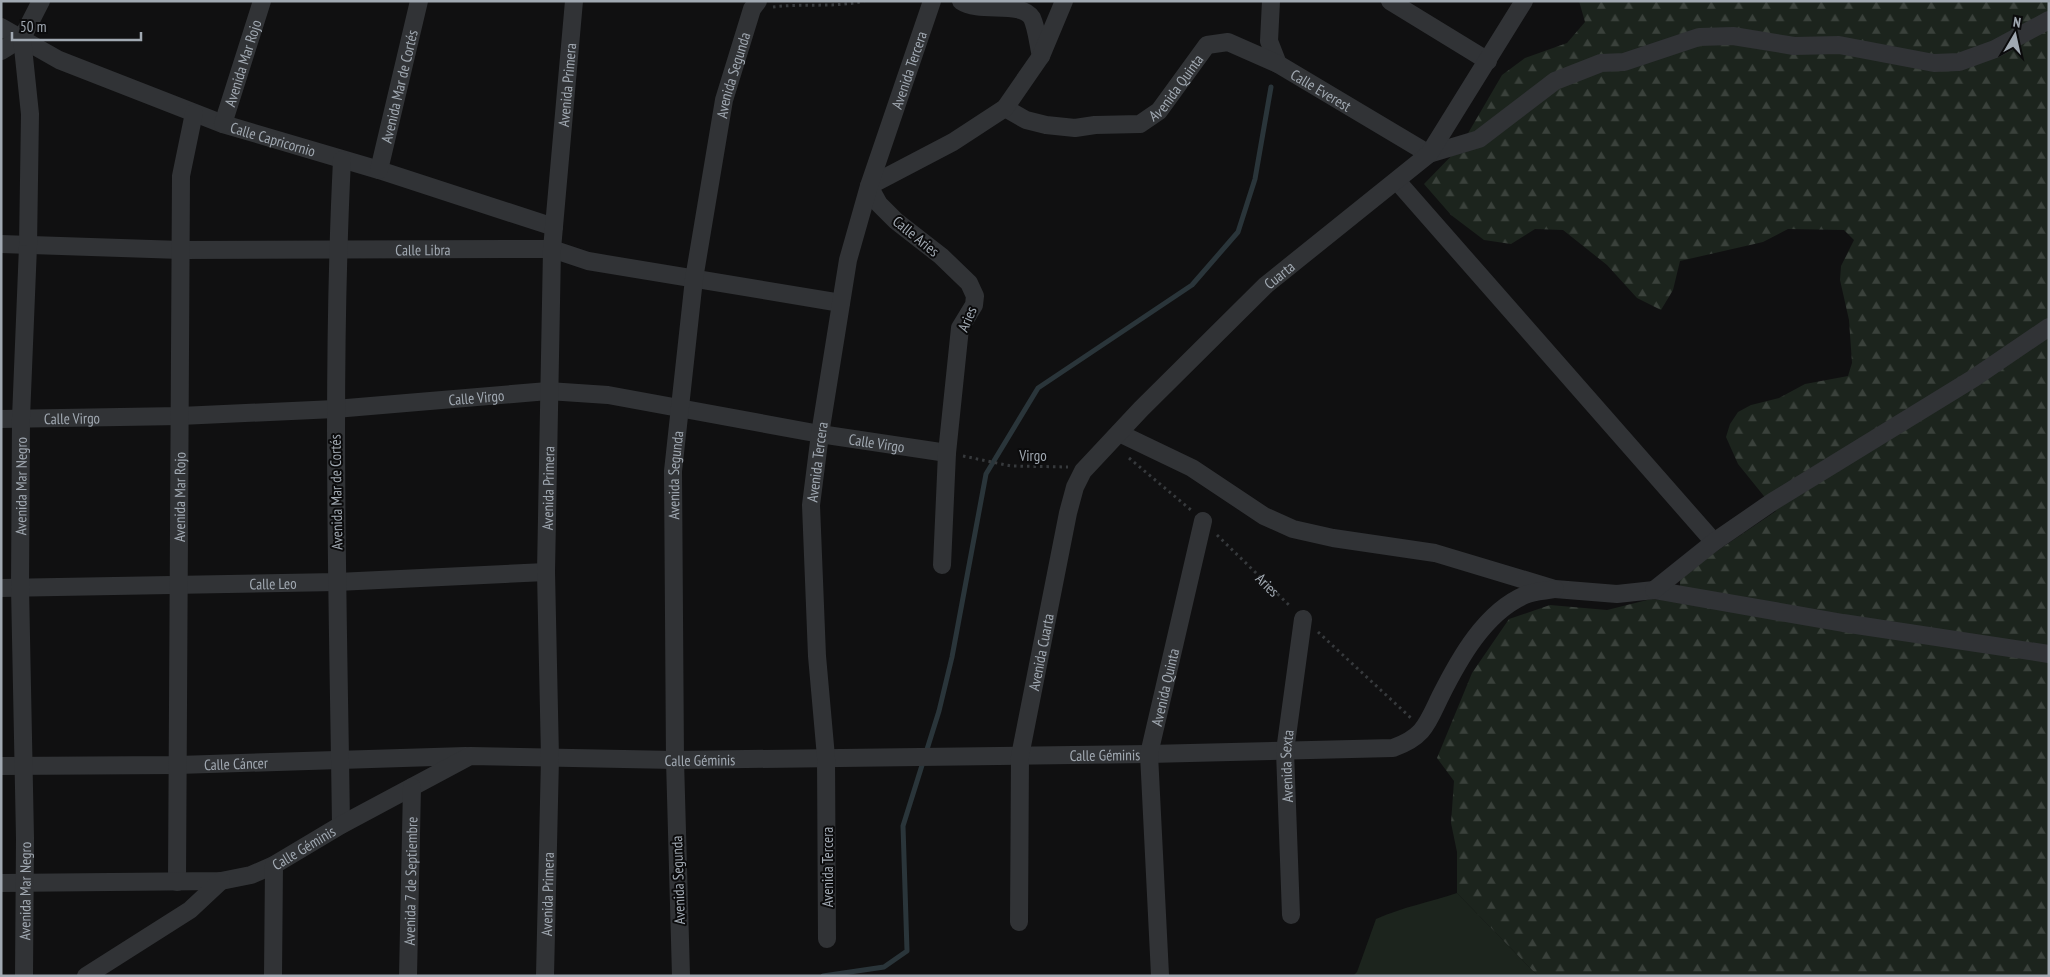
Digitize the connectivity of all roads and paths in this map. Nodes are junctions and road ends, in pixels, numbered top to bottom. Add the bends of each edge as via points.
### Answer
1 (41, 1) edge
2 (262, 1) edge
3 (419, 1) edge
4 (574, 1) edge
5 (864, 1) edge
6 (932, 1) edge
7 (961, 1) edge
8 (1064, 1) edge
9 (1272, 1) edge
10 (1390, 1) edge
11 (1524, 1) edge
12 (755, 5) edge
13 (2049, 20) edge
14 (1, 27) edge
15 (22, 38) junction
16 (1207, 45) joint
17 (1, 51) edge
18 (1041, 56) junction
19 (1488, 60) junction
20 (1278, 64) junction
21 (1005, 108) junction
22 (194, 113) junction
23 (223, 124) junction
24 (1429, 154) junction
25 (342, 160) junction
26 (378, 170) junction
27 (1397, 181) junction
28 (869, 186) junction
29 (554, 226) junction
30 (1, 244) edge
31 (28, 246) junction
32 (552, 249) junction
33 (181, 250) junction
34 (337, 250) junction
35 (694, 279) junction
36 (969, 282) joint
37 (841, 303) junction
38 (2049, 327) edge
39 (548, 392) junction
40 (679, 408) junction
41 (335, 409) junction
42 (1141, 409) joint
43 (180, 416) junction
44 (1, 418) edge
45 (21, 418) junction
46 (820, 434) junction
47 (1115, 437) junction
48 (947, 453) junction
49 (984, 460) dead end
50 (1083, 471) junction
51 (1203, 521) junction
52 (1714, 542) junction
53 (942, 565) dead end
54 (546, 572) junction
55 (338, 582) junction
56 (179, 585) junction
57 (20, 587) junction
58 (1, 588) edge
59 (1555, 589) junction
60 (1654, 590) junction
61 (1303, 619) junction
62 (2049, 654) edge
63 (1424, 730) junction
64 (1285, 751) junction
65 (1149, 754) junction
66 (470, 756) junction
67 (1020, 756) junction
68 (826, 757) junction
69 (550, 758) junction
70 (340, 759) junction
71 (675, 760) junction
72 (178, 765) junction
73 (1, 766) edge
74 (23, 767) junction
75 (412, 787) junction
76 (341, 826) junction
77 (274, 865) junction
78 (222, 881) junction
79 (25, 882) junction
80 (177, 882) junction
81 (1, 883) edge
82 (1291, 915) dead end
83 (1020, 922) dead end
84 (827, 939) dead end
85 (680, 968) edge
86 (1160, 975) edge
87 (24, 976) edge
88 (86, 976) edge
89 (273, 976) edge
90 (408, 976) edge
91 (545, 976) edge

1 - 15 street
2 - 23 street, Avenida Mar Rojo
3 - 26 street, Avenida Mar de Cortés
4 - 29 street, Avenida Primera
5 - 12 path via 845,6
6 - 28 street, Avenida Tercera
7 - 18 street via 968,6 1006,5 1024,9 1032,17
8 - 18 street
9 - 20 street via 1269,41
10 - 19 street
11 - 19 street
12 - 35 street, Avenida Segunda via 724,100
13 - 24 street via 1995,49 1959,62 1934,63 1839,45 1794,46 1733,36 1699,37 1624,62 1601,63 1555,81 1480,139
14 - 15 street, Calle Capricornio
15 - 17 street
15 - 22 street, Calle Capricornio via 60,60
15 - 31 street, Avenida Mar Negro via 30,114
16 - 20 street, Calle Everest via 1228,42
16 - 21 street, Avenida Quinta via 1159,111 1140,124 1075,128 1046,125 1026,120
18 - 21 street
19 - 24 street
20 - 24 street, Calle Everest
21 - 28 street via 953,142
22 - 23 street, Calle Capricornio
22 - 33 street, Avenida Mar Rojo via 181,176
23 - 25 street, Calle Capricornio
24 - 27 street, Cuarta
25 - 26 street, Calle Capricornio
25 - 34 street, Avenida Mar de Cortés
26 - 29 street, Calle Capricornio
27 - 42 street, Cuarta via 1266,285
27 - 52 street
28 - 36 street, Calle Aries via 879,204 896,221
28 - 37 street, Avenida Tercera via 848,260
29 - 32 street, Avenida Primera
30 - 31 street, Calle Libra
31 - 33 street, Calle Libra
31 - 45 street, Avenida Mar Negro
32 - 34 street, Calle Libra
32 - 35 street, Calle Libra via 588,261
32 - 39 street, Avenida Primera
33 - 34 street, Calle Libra
33 - 43 street, Avenida Mar Rojo
34 - 41 street, Avenida Mar de Cortés
35 - 37 street, Calle Libra
35 - 40 street, Avenida Segunda
36 - 48 street, Aries via 976,296 960,328
37 - 46 street, Avenida Tercera
38 - 52 street
39 - 40 street, Calle Virgo via 608,395
39 - 41 street, Calle Virgo
39 - 54 street, Avenida Primera
40 - 46 street, Calle Virgo
40 - 71 street, Avenida Segunda via 673,471
41 - 43 street, Calle Virgo
41 - 55 street, Avenida Mar de Cortés
42 - 47 street, Avenida Cuarta
43 - 45 street, Calle Virgo
43 - 56 street, Avenida Mar Rojo
44 - 45 street, Calle Virgo
45 - 57 street, Avenida Mar Negro
46 - 48 street, Calle Virgo
46 - 68 street, Avenida Tercera via 812,514 817,656
47 - 50 street, Avenida Cuarta
47 - 51 path, Aries
47 - 59 street via 1192,468 1264,516 1294,529 1382,547 1435,553
48 - 53 street, Aries
49 - 50 path, Virgo via 1011,466 1062,466
50 - 67 street, Avenida Cuarta via 1068,513
51 - 61 path, Aries
51 - 65 street, Avenida Quinta
52 - 60 street
54 - 55 street, Calle Leo
54 - 69 street, Avenida Primera
55 - 56 street, Calle Leo
55 - 70 street, Avenida Mar de Cortés
56 - 57 street, Calle Leo
56 - 72 street, Avenida Mar Rojo
57 - 58 street, Calle Leo
57 - 74 street, Avenida Mar Negro
59 - 60 street via 1616,594
59 - 63 street via 1526,594 1506,605 1483,627
60 - 62 street
61 - 63 path, Aries
61 - 64 street, Avenida Sexta
63 - 64 street, Calle Géminis via 1409,742 1393,748
64 - 65 street, Calle Géminis
64 - 82 street, Avenida Sexta
65 - 67 street, Calle Géminis
65 - 86 street, Avenida Quinta
66 - 69 street, Calle Géminis
66 - 70 street, Calle Cáncer
66 - 75 street, Calle Géminis
67 - 68 street, Calle Géminis
67 - 83 street, Avenida Cuarta
68 - 71 street, Calle Géminis
68 - 84 street, Avenida Tercera
69 - 71 street, Calle Géminis
69 - 91 street, Avenida Primera
70 - 72 street, Calle Cáncer
70 - 76 street, Avenida Mar de Cortés
71 - 85 street, Avenida Segunda
72 - 74 street, Calle Cáncer
72 - 80 street, Avenida Mar Rojo
73 - 74 street, Calle Cáncer
74 - 79 street, Avenida Mar Negro
75 - 76 street, Calle Géminis
75 - 90 street, Avenida 7 de Septiembre
76 - 77 street, Calle Géminis
77 - 78 street, Calle Géminis via 251,875
77 - 89 street
78 - 80 street, Calle Géminis
78 - 88 street via 190,910
79 - 80 street, Calle Géminis
79 - 81 street, Calle Géminis
79 - 87 street, Avenida Mar Negro

